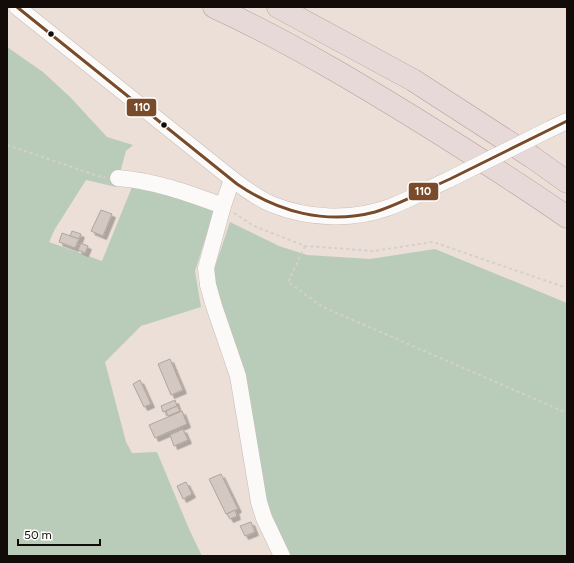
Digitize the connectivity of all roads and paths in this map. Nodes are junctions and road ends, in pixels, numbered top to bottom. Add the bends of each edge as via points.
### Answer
1 (17, 7) edge
2 (214, 7) edge
3 (278, 7) edge
4 (567, 121) edge
5 (7, 146) edge
6 (118, 178) joint
7 (232, 179) junction
8 (567, 182) edge
9 (222, 206) junction
10 (567, 216) edge
11 (305, 246) junction
12 (567, 288) edge
13 (567, 414) edge
14 (282, 556) edge

1 - 7 street
2 - 10 highway via 297,49 380,96
3 - 8 highway via 413,80
4 - 7 street, bridge via 450,179 389,207 367,214 347,217 291,211 252,194
5 - 6 path via 98,176
6 - 9 street via 173,188
7 - 9 street
9 - 11 path via 254,226
9 - 14 street via 206,268 208,285 238,376 259,502
11 - 12 path via 374,251 433,242
11 - 13 path via 288,282 323,307

